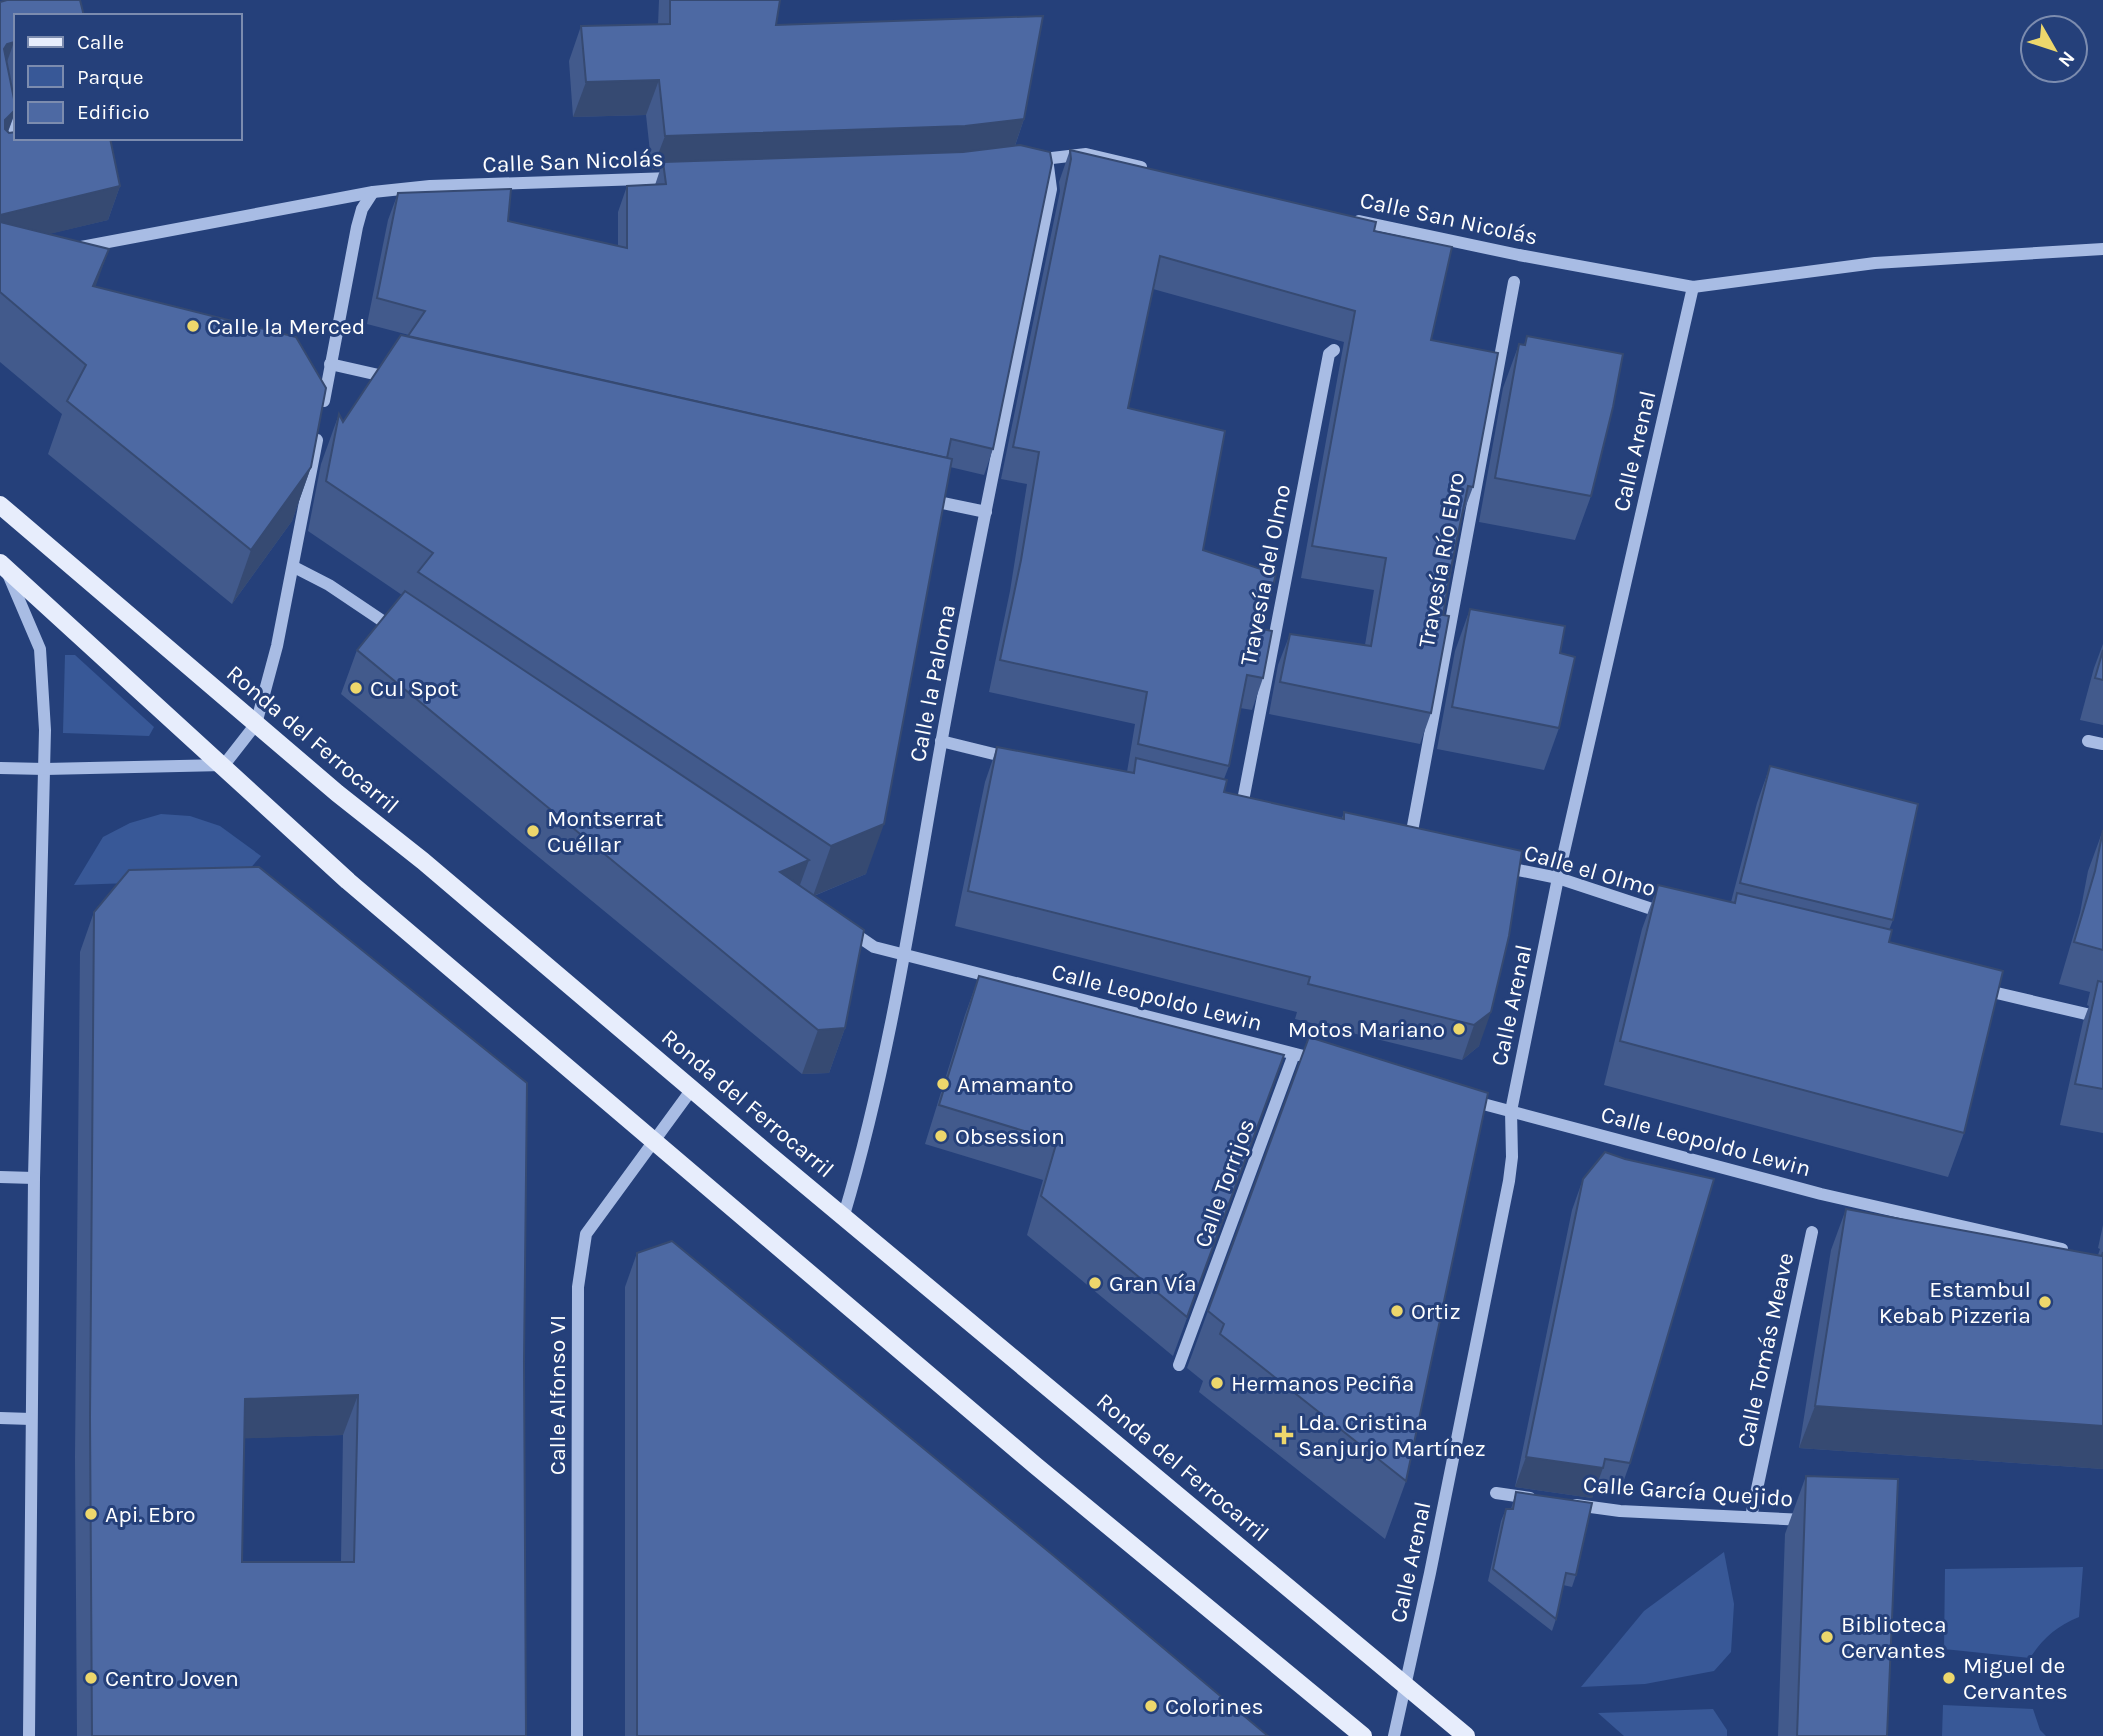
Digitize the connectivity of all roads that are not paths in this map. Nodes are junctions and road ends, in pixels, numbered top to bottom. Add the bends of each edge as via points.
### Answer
1 (0, 84) edge
2 (0, 158) edge
3 (1047, 158) junction
4 (1023, 161) edge
5 (1153, 170) edge
6 (678, 178) edge
7 (373, 192) junction
8 (1351, 219) edge
9 (69, 249) edge
10 (2103, 249) edge
11 (1514, 282) dead end
12 (1693, 287) junction
13 (1334, 350) dead end
14 (330, 364) junction
15 (405, 381) edge
16 (320, 418) edge
17 (318, 432) edge
18 (914, 496) edge
19 (0, 505) edge
20 (986, 512) junction
21 (3, 565) edge
22 (294, 567) junction
23 (409, 638) edge
24 (256, 724) junction
25 (941, 741) junction
26 (2088, 741) dead end
27 (2103, 744) edge
28 (1020, 760) edge
29 (224, 765) junction
30 (0, 768) edge
31 (45, 769) junction
32 (1241, 811) edge
33 (1410, 846) edge
34 (1489, 864) edge
35 (1558, 878) junction
36 (1676, 916) edge
37 (842, 926) edge
38 (903, 954) junction
39 (1969, 986) edge
40 (2103, 1018) edge
41 (1294, 1054) junction
42 (1332, 1064) edge
43 (692, 1089) junction
44 (1458, 1097) edge
45 (1511, 1111) junction
46 (654, 1142) junction
47 (0, 1177) edge
48 (34, 1178) junction
49 (844, 1215) junction
50 (1812, 1232) dead end
51 (2076, 1252) edge
52 (1179, 1365) dead end
53 (0, 1418) edge
54 (31, 1419) junction
55 (1496, 1493) dead end
56 (1537, 1499) edge
57 (1564, 1503) edge
58 (1751, 1517) junction
59 (1815, 1521) edge
60 (1405, 1685) junction
61 (29, 1736) edge
62 (577, 1736) edge
63 (1363, 1736) edge
64 (1394, 1736) edge
65 (1466, 1736) edge

1 - 2 street via 13,143
3 - 4 street
3 - 5 street via 1086,154
3 - 20 street, Calle la Paloma via 1051,189
6 - 7 street, Calle San Nicolás
7 - 9 street, Calle San Nicolás
7 - 14 street via 356,227
8 - 12 street, Calle San Nicolás
10 - 12 street, Calle San Nicolás via 1875,263
11 - 33 street, Travesía Río Ebro
12 - 35 street, Calle Arenal
13 - 32 street, Travesía del Olmo via 1329,354
14 - 15 street
14 - 16 street
17 - 22 street
18 - 20 street
19 - 24 main road, Ronda del Ferrocarril
20 - 25 street, Calle la Paloma
21 - 29 main road
21 - 31 street via 40,649
22 - 23 street
22 - 24 street
24 - 29 street
24 - 43 main road, Ronda del Ferrocarril
25 - 28 street
25 - 38 street, Calle la Paloma
26 - 27 street
29 - 31 street
29 - 46 main road via 299,838
30 - 31 street
31 - 48 street
34 - 35 street, Calle el Olmo
35 - 36 street, Calle el Olmo
35 - 45 street, Calle Arenal
37 - 38 street, Calle Leopoldo Lewin via 874,947
38 - 41 street, Calle Leopoldo Lewin
38 - 49 street, Calle la Paloma via 865,1143
39 - 40 street
41 - 42 street, Calle Leopoldo Lewin
41 - 52 street, Calle Torrijos
43 - 46 street, Calle Alfonso VI
43 - 49 main road, Ronda del Ferrocarril
44 - 45 street, Calle Leopoldo Lewin
45 - 51 street, Calle Leopoldo Lewin via 1821,1194
45 - 60 street, Calle Arenal via 1509,1181
46 - 62 street, Calle Alfonso VI via 586,1234 578,1287
46 - 63 main road
47 - 48 street
48 - 54 street
49 - 60 main road, Ronda del Ferrocarril
50 - 58 street, Calle Tomás Meave
53 - 54 street
54 - 61 street
55 - 56 street
57 - 58 street, Calle García Quejido via 1620,1511
58 - 59 street, Calle García Quejido
60 - 64 street, Calle Arenal
60 - 65 main road, Ronda del Ferrocarril

